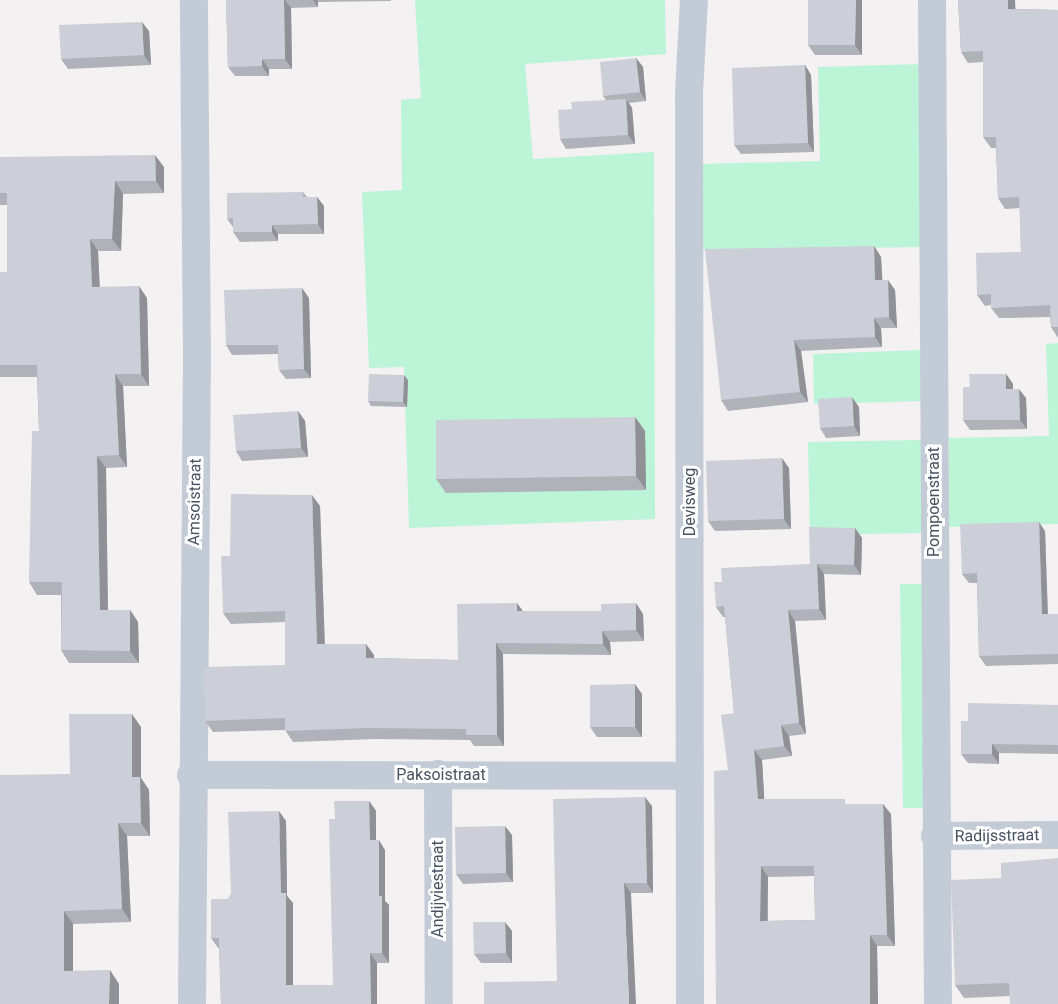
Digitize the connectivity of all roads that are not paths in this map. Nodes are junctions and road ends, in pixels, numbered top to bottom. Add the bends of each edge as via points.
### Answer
1 (194, 0) edge
2 (694, 0) edge
3 (932, 0) edge
4 (438, 774) junction
5 (191, 775) junction
6 (690, 776) junction
7 (1058, 835) edge
8 (935, 836) junction
9 (192, 1004) edge
10 (439, 1004) edge
11 (690, 1004) edge
12 (938, 1004) edge

1 - 5 street, Amsoistraat via 197,359
2 - 6 street, Devisweg via 689,94
3 - 8 street, Pompoenstraat
4 - 5 street, Paksoistraat
4 - 6 street, Paksoistraat
4 - 10 street, Andijviestraat
5 - 9 street, Amsoistraat
6 - 11 street, Devisweg
7 - 8 street, Radijsstraat
8 - 12 street, Pompoenstraat

